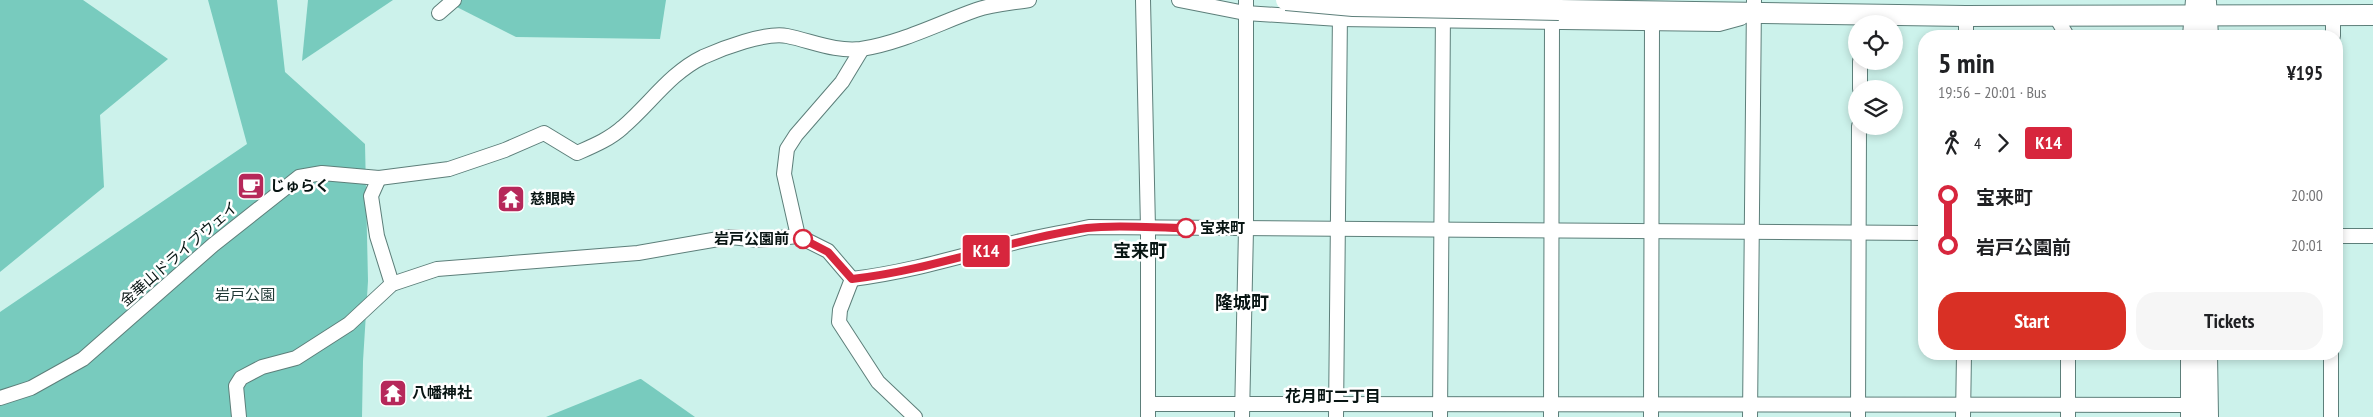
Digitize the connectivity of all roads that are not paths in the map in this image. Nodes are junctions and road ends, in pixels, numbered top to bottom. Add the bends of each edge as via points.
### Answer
1 (454, 0) edge
2 (1029, 0) edge
3 (1143, 0) edge
4 (1179, 0) edge
5 (1286, 0) edge
6 (1341, 0) edge
7 (1443, 0) edge
8 (1246, 7) edge
9 (1754, 7) edge
10 (2201, 8) edge
11 (1551, 10) edge
12 (439, 14) dead end
13 (2333, 14) junction
14 (2373, 15) edge
15 (1966, 16) junction
16 (2056, 17) junction
17 (1848, 18) edge
18 (1903, 18) edge
19 (1339, 19) junction
20 (1443, 20) junction
21 (1652, 22) junction
22 (1966, 30) edge
23 (2064, 30) edge
24 (2195, 30) edge
25 (2206, 30) edge
26 (2333, 30) edge
27 (862, 49) junction
28 (1859, 135) edge
29 (379, 178) junction
30 (1148, 228) junction
31 (1338, 228) junction
32 (1246, 229) junction
33 (1441, 229) junction
34 (1551, 230) junction
35 (1652, 231) junction
36 (1752, 232) junction
37 (1859, 233) junction
38 (1918, 233) edge
39 (798, 236) junction
40 (2343, 236) edge
41 (2373, 236) edge
42 (852, 279) junction
43 (392, 284) junction
44 (1964, 360) edge
45 (2068, 360) edge
46 (2191, 360) edge
47 (2207, 360) edge
48 (2331, 360) edge
49 (0, 398) edge
50 (1148, 410) edge
51 (1242, 410) edge
52 (1336, 410) edge
53 (1440, 411) edge
54 (1551, 411) edge
55 (1652, 411) edge
56 (1750, 411) edge
57 (1858, 411) edge
58 (1963, 411) edge
59 (2068, 411) edge
60 (2191, 411) edge
61 (239, 417) edge
62 (915, 417) edge
63 (2208, 417) edge
64 (2331, 417) edge

1 - 12 street
2 - 27 street via 979,9
3 - 30 street
4 - 8 street
5 - 11 highway, bridge via 1353,6
6 - 19 street
7 - 20 street
8 - 19 street
8 - 32 street
9 - 11 highway via 1702,11
9 - 17 highway
9 - 21 street via 1719,24
9 - 36 street
10 - 13 highway
10 - 16 highway
10 - 24 highway
10 - 25 highway
11 - 20 street
11 - 21 street
11 - 34 street
13 - 14 highway
13 - 26 street
15 - 16 highway
15 - 18 highway
15 - 22 street
16 - 23 street
19 - 20 street
19 - 31 street
20 - 33 street
21 - 35 street
27 - 29 street, 金華山ドライブウェイ via 841,49 776,36 728,48 688,66 657,92 623,128 577,153 544,133 449,169
27 - 39 street via 842,82 787,149 784,174
28 - 37 street
29 - 43 street via 371,196 377,236
29 - 49 street, 金華山ドライブウェイ via 322,173 299,177 213,245 83,359 31,388
30 - 32 street
30 - 42 street via 1088,228 1022,241 909,271
30 - 50 street
31 - 32 street
31 - 33 street
31 - 52 street
32 - 51 street
33 - 34 street
33 - 53 street
34 - 35 street
34 - 54 street
35 - 36 street
35 - 55 street
36 - 37 street
36 - 56 street
37 - 38 street
37 - 57 street
39 - 42 street via 828,252
39 - 43 street via 760,240 730,237 638,253 437,269
40 - 41 street
42 - 62 street via 840,310 839,322 878,382
43 - 61 street via 349,324 296,358 262,367 241,378 236,386
44 - 58 street
45 - 59 street
46 - 60 highway
47 - 63 highway
48 - 64 street
50 - 51 street
51 - 52 street
52 - 53 street
53 - 54 street
54 - 55 street
55 - 56 street
56 - 57 street
57 - 58 street
58 - 59 street
59 - 60 street

